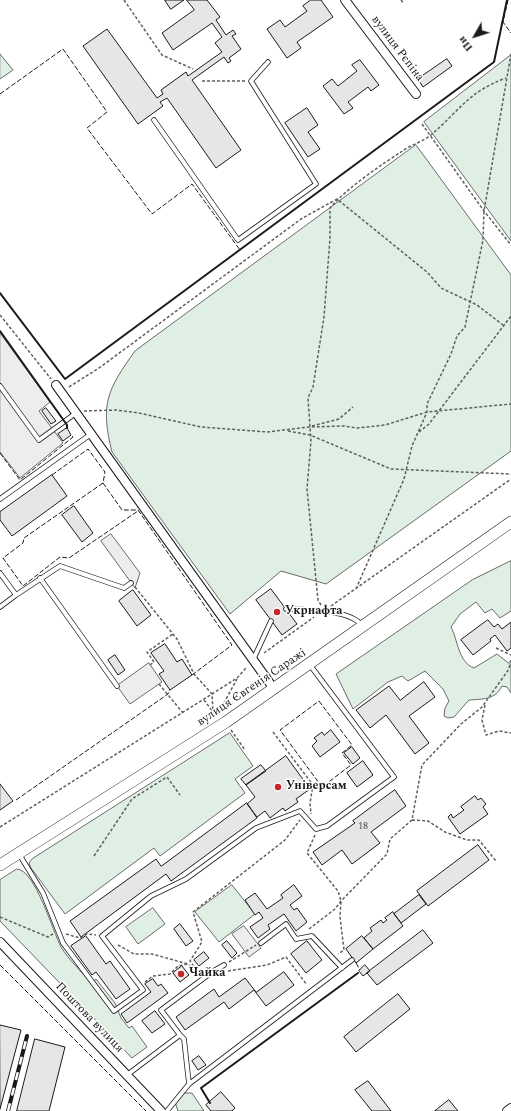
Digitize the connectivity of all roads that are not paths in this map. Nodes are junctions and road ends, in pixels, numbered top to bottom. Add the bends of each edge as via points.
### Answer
1 (345, 0) edge
2 (268, 62) dead end
3 (416, 94) dead end
4 (154, 120) dead end
5 (0, 386) edge
6 (58, 388) road end
7 (75, 412) junction
8 (91, 434) junction
9 (0, 499) edge
10 (511, 522) edge
11 (0, 573) edge
12 (40, 578) junction
13 (131, 583) road end
14 (16, 595) junction
15 (0, 607) edge
16 (286, 609) dead end
17 (272, 621) dead end
18 (363, 627) junction
19 (253, 661) junction
20 (309, 665) junction
21 (117, 686) dead end
22 (274, 689) junction
23 (19, 854) junction
24 (0, 865) edge
25 (0, 942) edge
26 (261, 943) road end
27 (352, 960) dead end
28 (224, 966) road end
29 (342, 968) junction
30 (180, 1035) junction
31 (127, 1075) junction
32 (189, 1084) junction
33 (511, 1108) edge
34 (161, 1111) edge
35 (167, 1111) edge
36 (507, 1111) edge

1 - 3 street, вулиця Рєпіна
2 - 4 lane via 251,81 316,184 238,240
5 - 7 lane via 39,440
6 - 7 street
7 - 8 street
8 - 9 lane
8 - 19 street
10 - 18 main road, вулиця Євгенія Саражі
11 - 14 lane
12 - 13 lane via 60,566 124,588
12 - 14 lane
12 - 21 lane
14 - 15 lane
16 - 18 lane via 324,610 357,620
17 - 19 lane
18 - 20 main road, вулиця Євгенія Саражі
19 - 22 street
20 - 22 main road, вулиця Євгенія Саражі
20 - 23 lane via 394,777 326,826 316,829 300,811 256,828 186,879 151,896 102,936 143,990 114,1011 63,943 43,893
22 - 23 main road, вулиця Євгенія Саражі
23 - 24 main road, вулиця Євгенія Саражі
25 - 31 street, Поштова вулиця
26 - 29 lane via 286,924 296,939 312,936
27 - 29 lane
28 - 30 lane via 161,1010
29 - 32 lane
30 - 31 lane
30 - 32 lane via 184,1039
31 - 34 street, Поштова вулиця
32 - 35 lane
33 - 36 street

